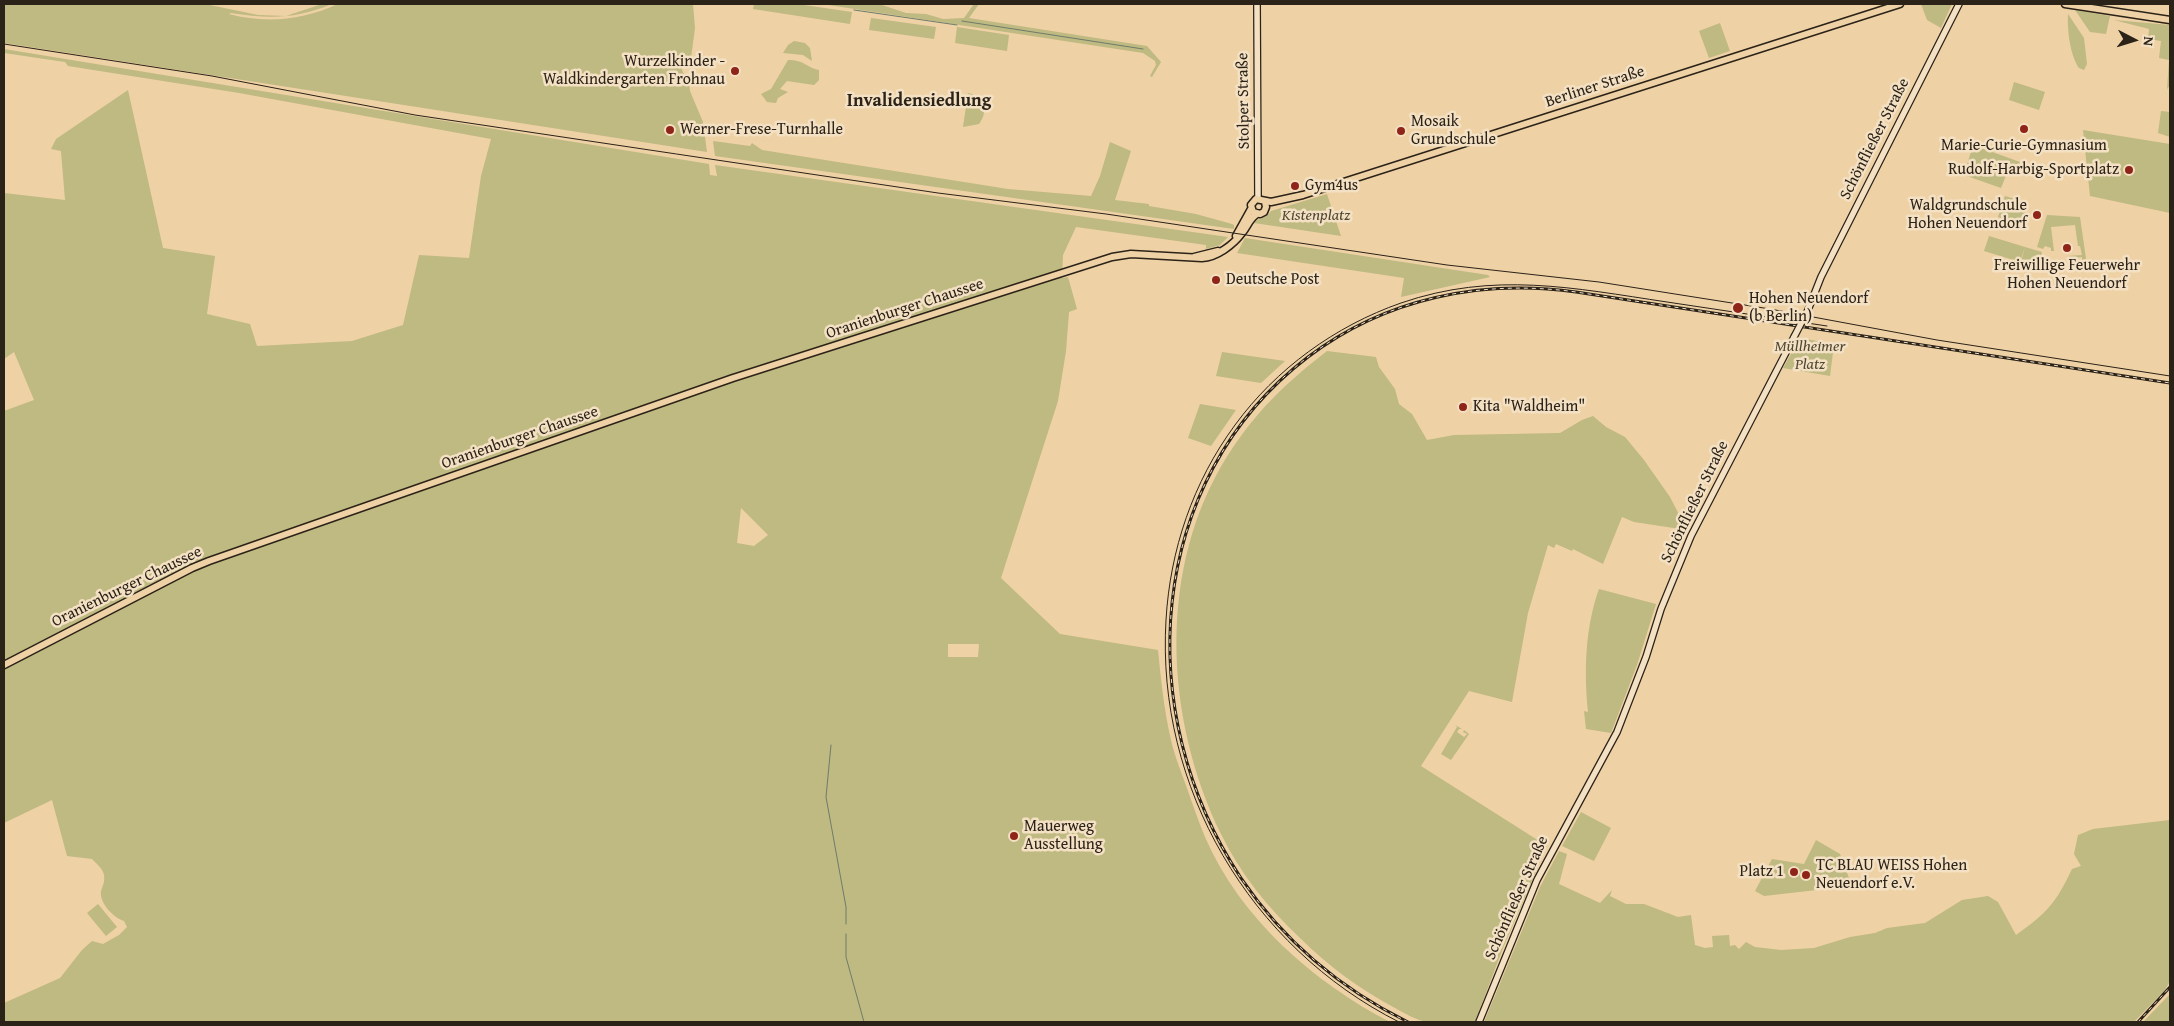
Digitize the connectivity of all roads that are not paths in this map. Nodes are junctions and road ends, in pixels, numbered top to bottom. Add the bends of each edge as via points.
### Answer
1 (1257, 4) edge
2 (1900, 4) edge
3 (1959, 4) edge
4 (2068, 4) edge
5 (2170, 20) edge
6 (1299, 196) junction
7 (1262, 200) junction
8 (1251, 209) junction
9 (1265, 210) junction
10 (1257, 214) junction
11 (1235, 240) junction
12 (4, 665) edge
13 (1480, 1022) edge

1 - 7 main road, Stolper Straße
2 - 6 main road, Berliner Straße
3 - 13 main road, Schönfließer Straße, bridge via 1821,277 1808,310 1691,536 1617,732 1537,880
4 - 5 main road
6 - 7 main road, Berliner Straße
6 - 9 main road, Berliner Straße
7 - 8 main road via 1253,201
7 - 9 main road
8 - 10 main road
8 - 11 main road
9 - 10 main road
10 - 11 main road
11 - 12 main road, Oranienburger Chaussee via 1221,251 1193,257 1131,254 1112,257 732,378 210,561

